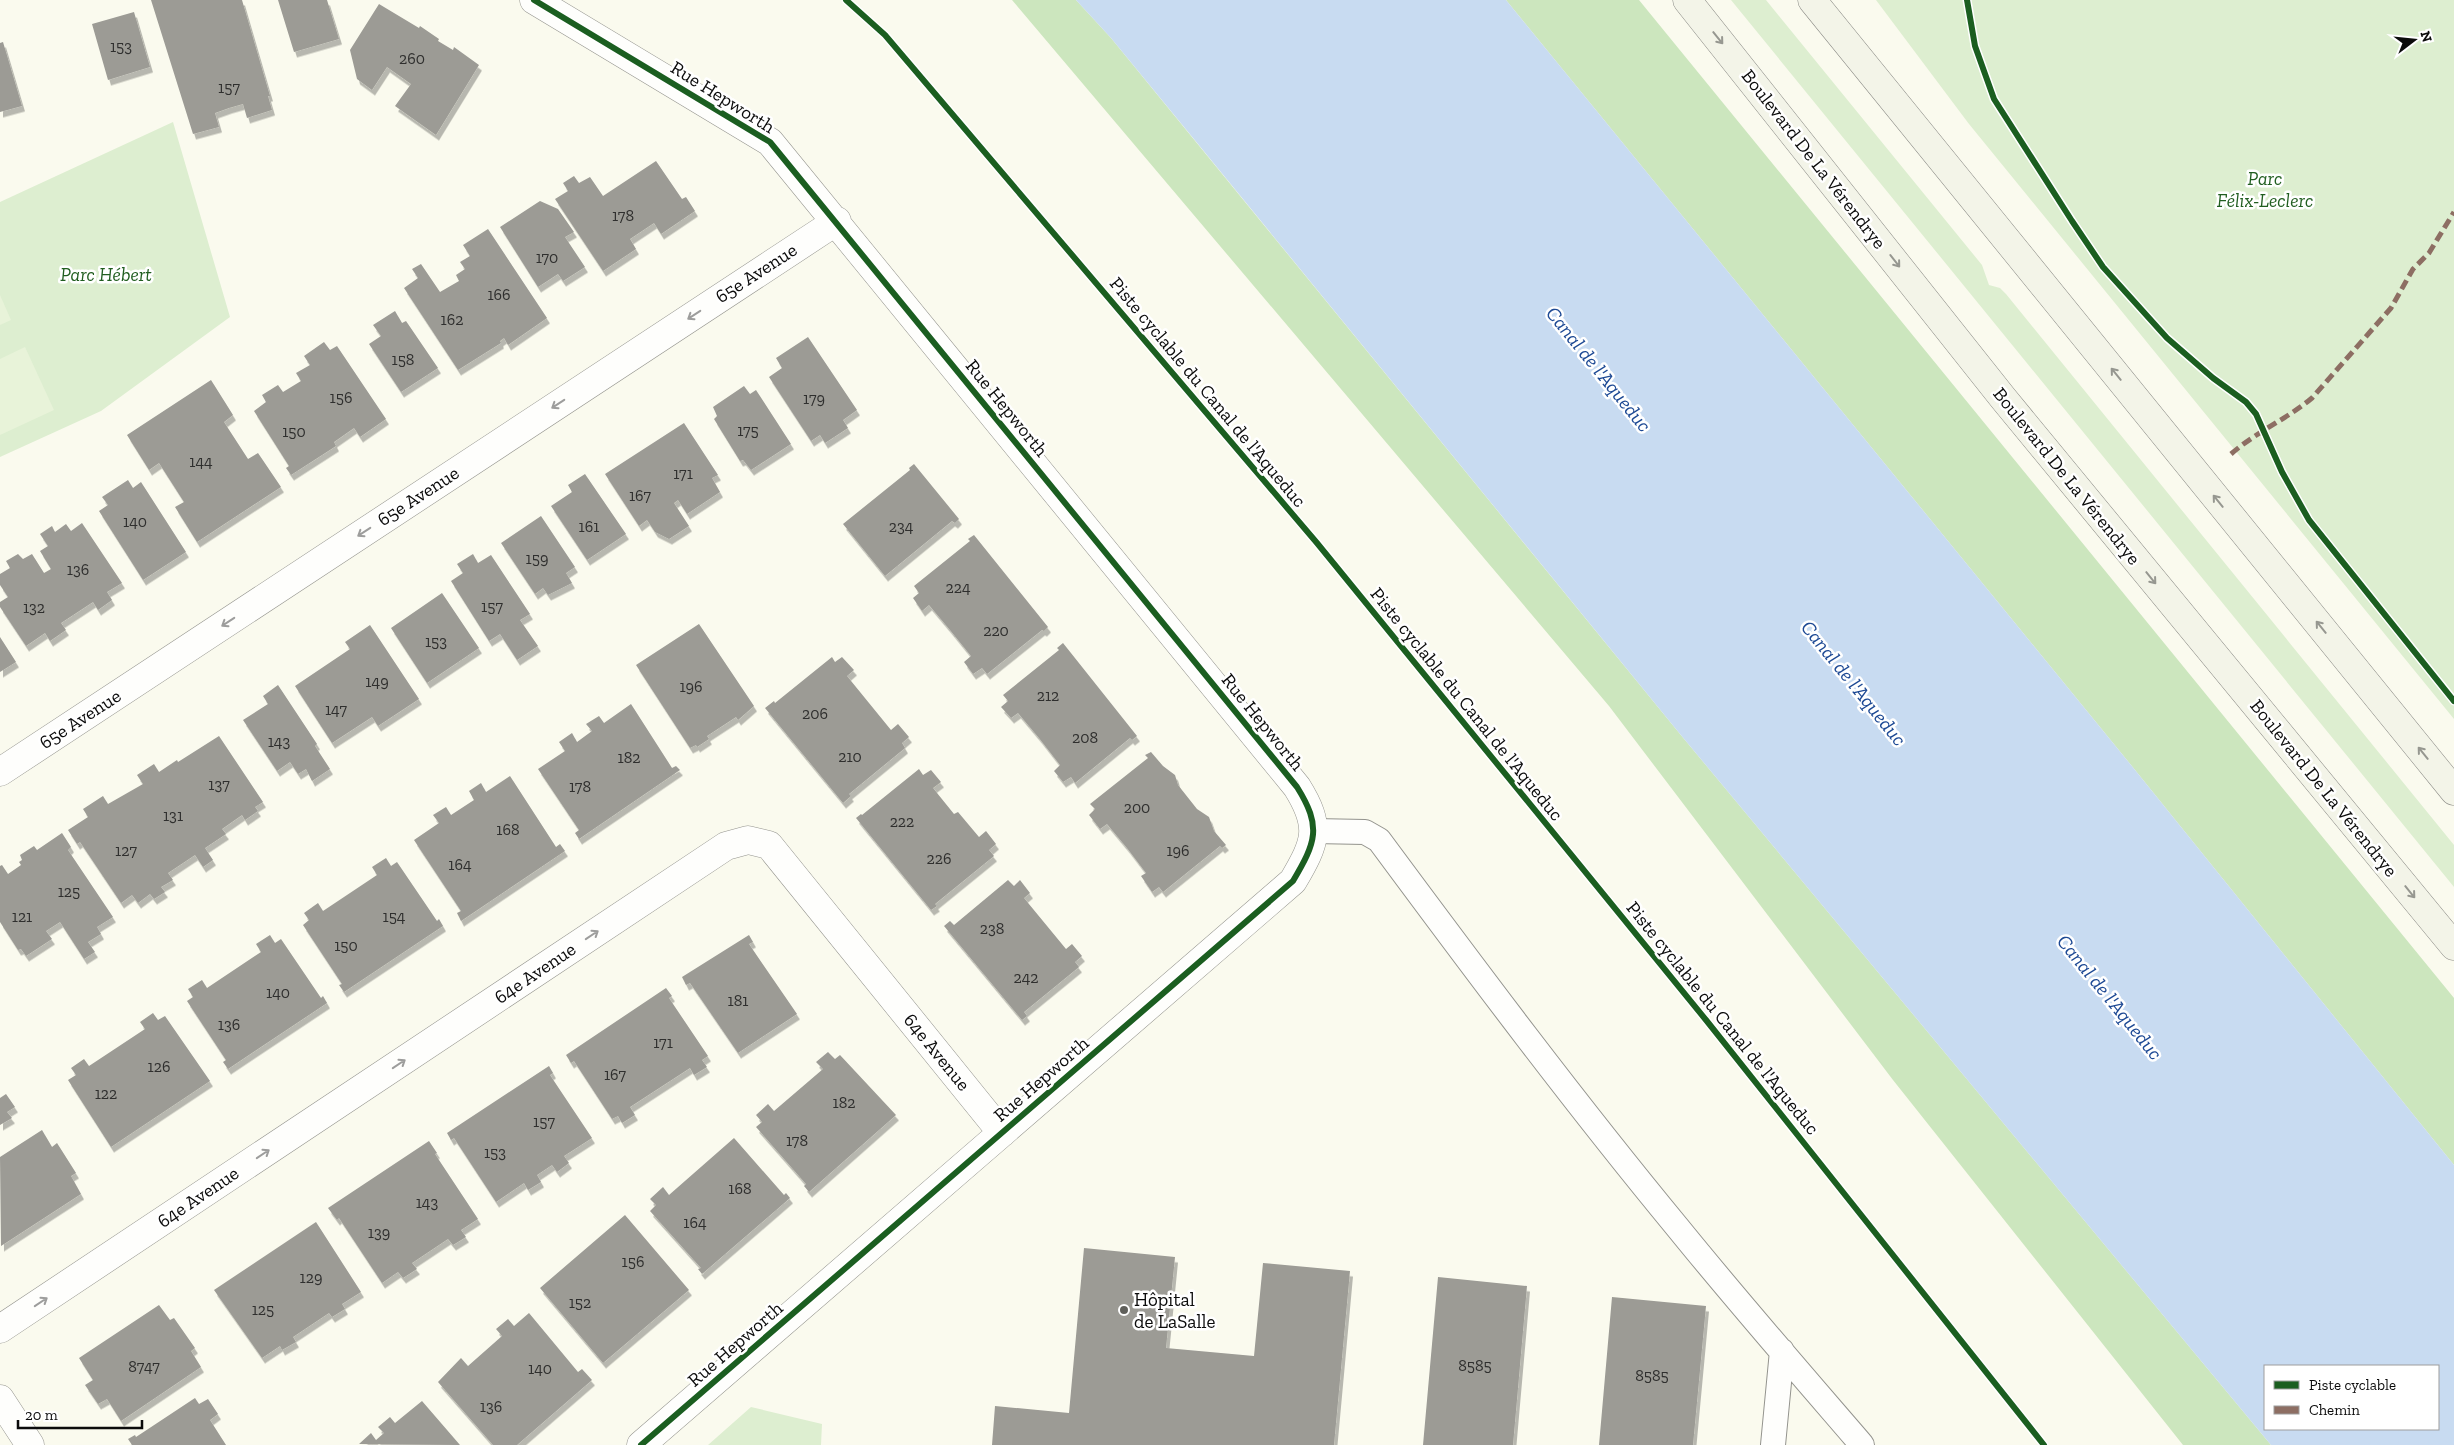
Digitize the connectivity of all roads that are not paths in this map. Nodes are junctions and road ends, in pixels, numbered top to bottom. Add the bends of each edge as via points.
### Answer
1 (534, 0) edge
2 (1687, 0) edge
3 (1812, 0) edge
4 (837, 221) junction
5 (0, 772) edge
6 (2454, 791) edge
7 (1314, 831) junction
8 (2454, 946) edge
9 (1002, 1132) junction
10 (0, 1329) edge
11 (1782, 1351) junction
12 (0, 1399) edge
13 (30, 1445) edge
14 (641, 1445) edge
15 (1773, 1445) edge
16 (1862, 1445) edge

1 - 4 street, Rue Hepworth via 770,142
2 -> 8 main road, Boulevard De La Vérendrye via 2003,398
6 -> 3 main road
4 -> 5 street, 65e Avenue
4 - 7 street, Rue Hepworth via 1297,787 1310,807
7 - 9 street, Rue Hepworth via 1309,854 1293,881
7 - 11 lane via 1365,832 1379,840 1595,1125
10 -> 9 street, 64e Avenue via 726,846 748,840 769,845
9 - 14 street, Rue Hepworth
11 - 15 lane
11 - 16 lane
12 - 13 street

